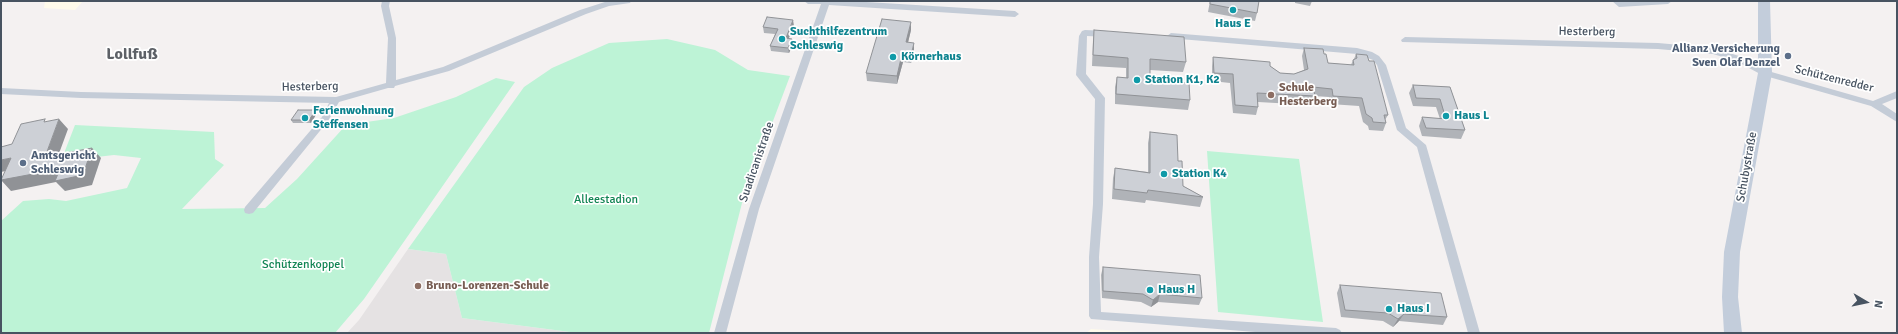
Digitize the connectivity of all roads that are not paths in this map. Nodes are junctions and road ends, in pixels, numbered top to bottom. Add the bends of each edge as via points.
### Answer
1 (386, 1) edge
2 (627, 1) edge
3 (808, 1) edge
4 (1616, 1) edge
5 (1668, 1) edge
6 (1764, 1) edge
7 (826, 2) edge
8 (1015, 14) dead end
9 (1114, 34) edge
10 (1160, 36) edge
11 (1405, 40) dead end
12 (1765, 73) junction
13 (391, 86) junction
14 (1, 91) edge
15 (1897, 94) edge
16 (336, 100) junction
17 (1874, 104) junction
18 (1897, 119) edge
19 (249, 210) dead end
20 (720, 333) edge
21 (1336, 333) edge
22 (1474, 333) edge
23 (1733, 333) edge

1 - 13 street via 392,38
2 - 13 street, Hesterberg via 583,12 446,69
3 - 7 street
4 - 5 street via 1618,4
6 - 12 street, Schubystraße
7 - 8 street
7 - 20 street, Suadicanistraße via 754,209
9 - 21 street via 1086,33 1083,36 1081,75 1100,98 1094,257 1095,316
10 - 22 street via 1357,51 1376,58 1382,65 1402,130 1421,145
11 - 12 street, Hesterberg via 1695,49 1714,51 1739,59
12 - 17 street, Schützenredder
12 - 23 street, Schubystraße via 1732,252 1730,297
13 - 16 street, Hesterberg
14 - 16 street, Hesterberg
15 - 17 street, Schützenredder
16 - 19 street via 325,119
17 - 18 street

